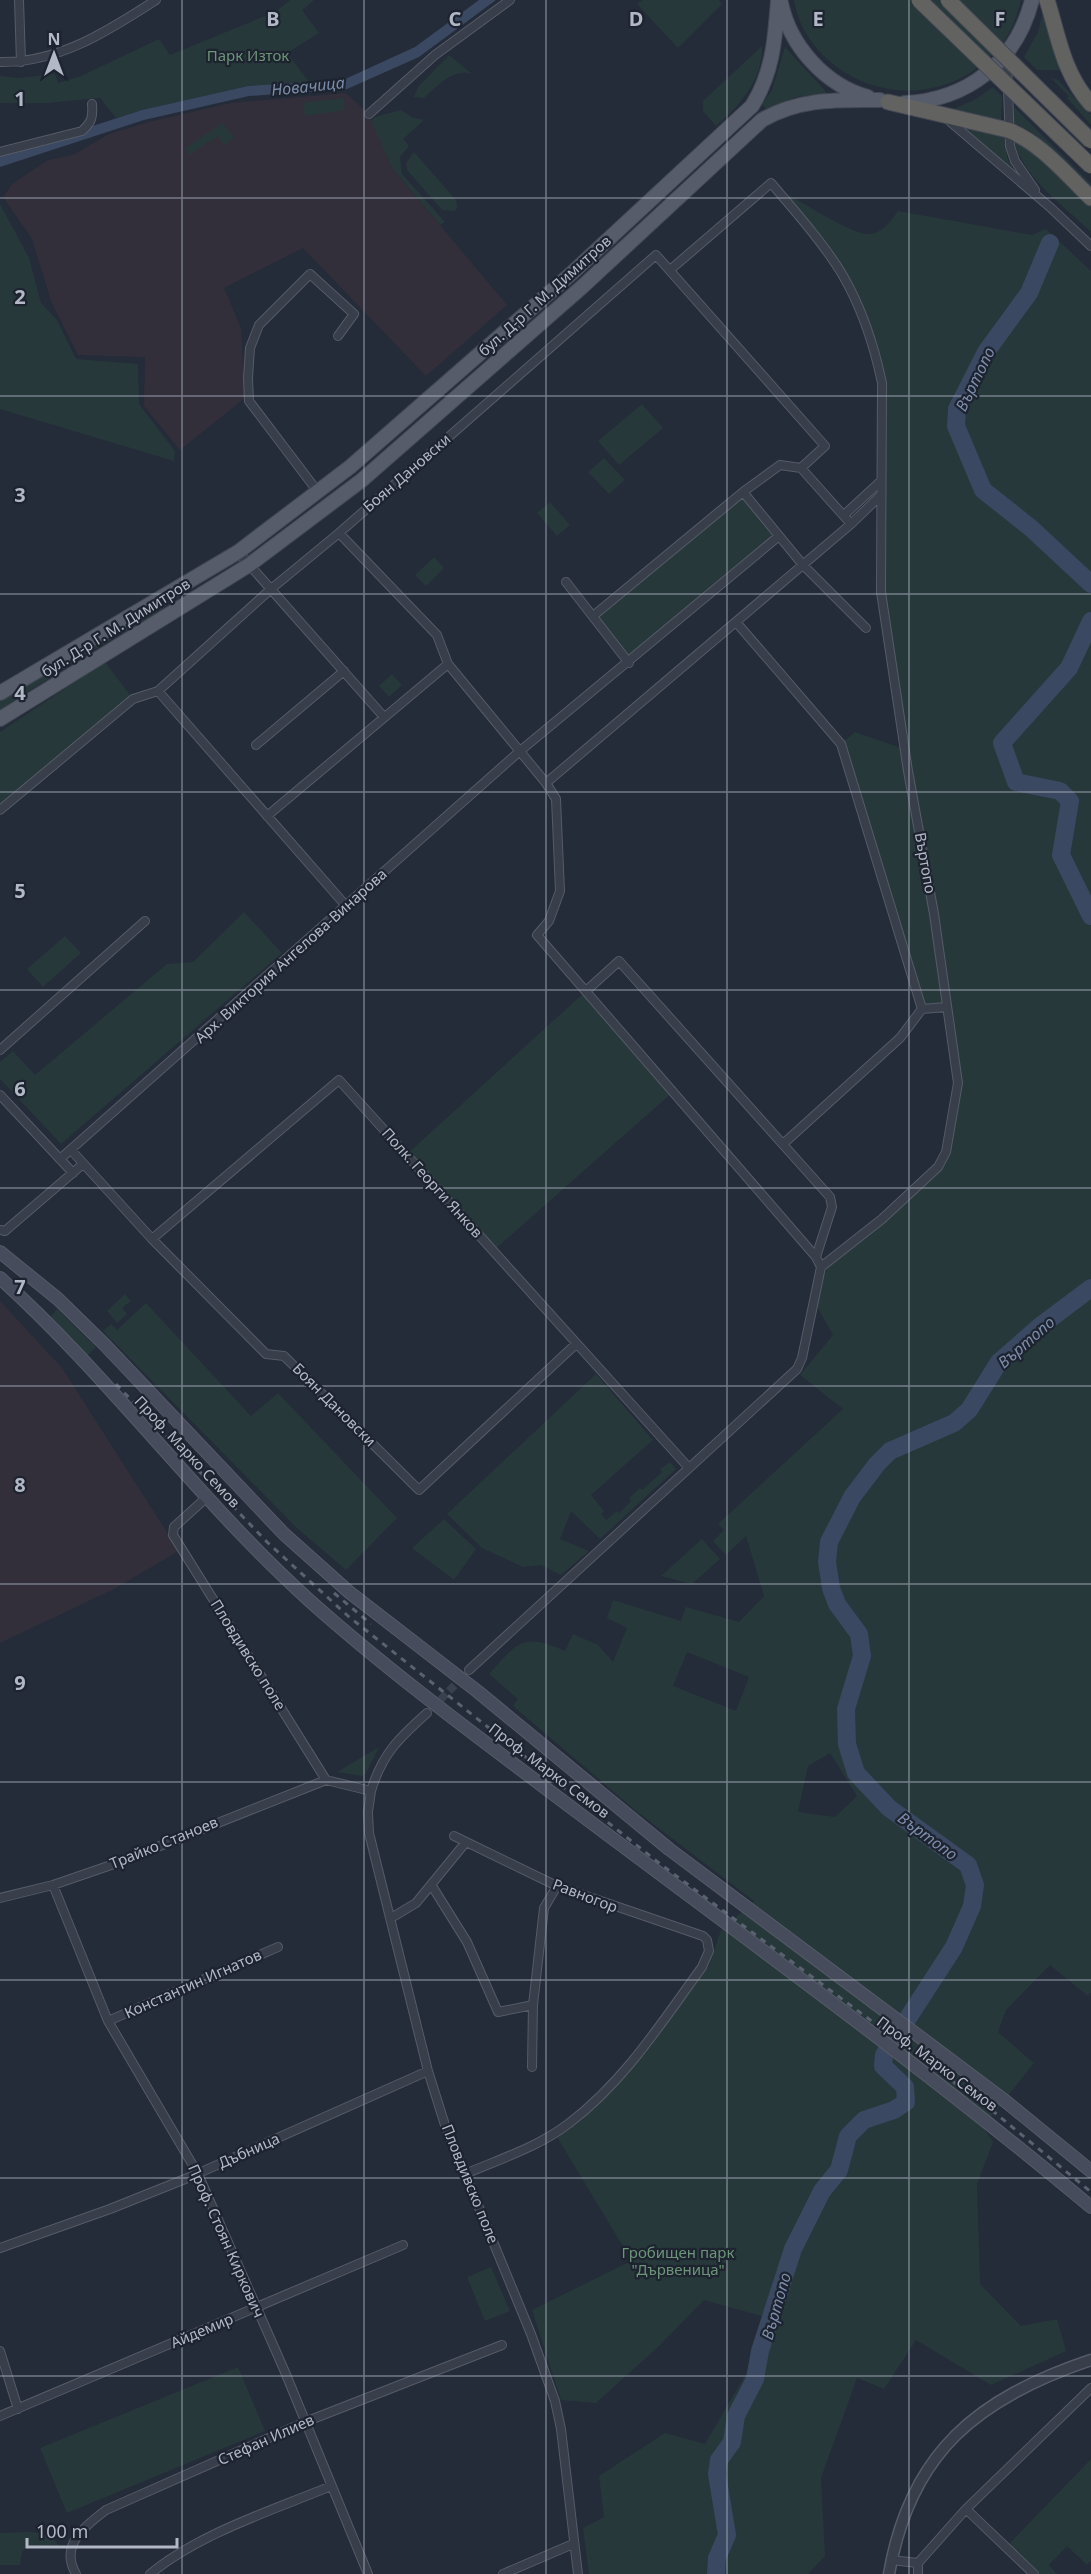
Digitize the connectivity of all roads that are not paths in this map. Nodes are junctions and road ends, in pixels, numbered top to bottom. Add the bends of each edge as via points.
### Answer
1 (19, 0) edge
2 (156, 0) edge
3 (510, 0) edge
4 (779, 0) edge
5 (919, 0) edge
6 (948, 0) edge
7 (1032, 0) edge
8 (1047, 0) edge
9 (1007, 54) junction
10 (0, 62) edge
11 (21, 62) junction
12 (884, 101) junction
13 (92, 104) dead end
14 (1091, 104) edge
15 (369, 114) dead end
16 (942, 115) junction
17 (1008, 130) junction
18 (1091, 141) edge
19 (0, 152) edge
20 (1091, 166) edge
21 (1091, 198) edge
22 (1044, 202) junction
23 (1091, 246) edge
24 (670, 270) junction
25 (338, 336) dead end
26 (801, 468) junction
27 (881, 481) junction
28 (318, 492) junction
29 (743, 492) junction
30 (881, 495) junction
31 (844, 515) junction
32 (851, 524) junction
33 (339, 533) junction
34 (779, 536) junction
35 (238, 552) junction
36 (249, 564) junction
37 (803, 565) junction
38 (566, 582) dead end
39 (271, 589) junction
40 (593, 616) junction
41 (736, 622) junction
42 (866, 628) dead end
43 (629, 663) junction
44 (448, 664) junction
45 (344, 671) junction
46 (159, 691) junction
47 (0, 693) edge
48 (384, 717) junction
49 (0, 719) edge
50 (256, 745) dead end
51 (520, 751) junction
52 (546, 783) junction
53 (0, 810) edge
54 (267, 816) junction
55 (347, 907) junction
56 (145, 921) dead end
57 (586, 991) junction
58 (946, 1006) junction
59 (922, 1009) junction
60 (0, 1050) edge
61 (0, 1095) edge
62 (783, 1144) junction
63 (71, 1149) junction
64 (60, 1159) junction
65 (84, 1164) junction
66 (73, 1173) junction
67 (0, 1230) edge
68 (152, 1239) junction
69 (0, 1252) edge
70 (816, 1257) junction
71 (821, 1268) junction
72 (0, 1278) edge
73 (51, 1293) junction
74 (34, 1309) junction
75 (576, 1344) junction
76 (688, 1468) junction
77 (207, 1497) junction
78 (469, 1670) tunnel mouth
79 (427, 1713) tunnel mouth
80 (326, 1780) junction
81 (371, 1791) junction
82 (454, 1836) dead end
83 (466, 1842) junction
84 (53, 1884) junction
85 (432, 1886) junction
86 (556, 1886) junction
87 (0, 1898) edge
88 (391, 1918) junction
89 (278, 1947) dead end
90 (533, 2005) junction
91 (108, 2022) junction
92 (532, 2067) dead end
93 (428, 2071) junction
94 (1091, 2171) edge
95 (198, 2174) junction
96 (465, 2174) junction
97 (1091, 2207) edge
98 (403, 2245) dead end
99 (0, 2248) edge
100 (256, 2307) junction
101 (502, 2345) dead end
102 (0, 2351) edge
103 (1091, 2360) edge
104 (1091, 2388) edge
105 (18, 2409) junction
106 (0, 2416) edge
107 (305, 2422) junction
108 (331, 2486) junction
109 (966, 2509) junction
110 (573, 2544) junction
111 (891, 2560) junction
112 (918, 2563) junction
113 (76, 2574) edge
114 (150, 2574) edge
115 (368, 2574) edge
116 (503, 2574) edge
117 (578, 2574) edge
118 (889, 2574) edge
119 (918, 2574) edge
120 (1034, 2574) edge

1 - 11 street
2 - 11 street via 101,35 40,60
3 - 15 street via 435,55
4 - 12 main road via 796,41 818,68 847,88
4 - 28 main road, бул. Д-р Г. М. Димитров via 768,75 752,106 572,273
5 - 20 highway, bridge
6 - 18 highway, bridge
7 - 9 main road, бул. Д-р Г. М. Димитров
8 - 14 highway via 1062,59 1080,93
9 - 12 main road, бул. Д-р Г. М. Димитров via 983,77 954,94 921,102
9 - 17 street
10 - 11 street
12 - 16 highway
12 - 36 main road, бул. Д-р Г. М. Димитров via 803,102 762,120 362,480
13 - 19 street via 93,116 82,131
16 - 17 highway
16 - 22 street
17 - 21 highway via 1035,144
17 - 22 street via 1015,161
22 - 23 street
24 - 26 street via 825,446
24 - 27 street, Въртопо via 771,183 842,274 860,310 882,383
24 - 33 street, Боян Дановски via 656,255
25 - 28 street via 354,314 310,274 259,325 250,348 249,400
26 - 29 street via 780,465
26 - 31 street
27 - 30 street, Въртопо
27 - 31 street
28 - 35 main road, бул. Д-р Г. М. Димитров
29 - 34 street
29 - 40 street
30 - 32 street
30 - 58 street, Въртопо via 881,592
31 - 32 street
32 - 37 street
33 - 39 street, Боян Дановски
33 - 44 street via 437,635
34 - 37 street
34 - 43 street, Арх. Виктория Ангелова-Винарова
35 - 36 street
35 - 47 main road, бул. Д-р Г. М. Димитров
36 - 39 street
36 - 49 main road, бул. Д-р Г. М. Димитров
37 - 41 street
37 - 42 street
38 - 40 street
39 - 45 street
39 - 46 street, Боян Дановски
40 - 43 street
41 - 52 street
41 - 59 street via 842,744
43 - 51 street, Арх. Виктория Ангелова-Винарова
44 - 48 street
44 - 51 street
45 - 48 street
45 - 50 street
46 - 53 street, Боян Дановски via 134,699
46 - 54 street
48 - 54 street
51 - 52 street
51 - 55 street, Арх. Виктория Ангелова-Винарова
52 - 57 street via 555,799 560,891 549,921 537,935
54 - 55 street
55 - 63 street, Арх. Виктория Ангелова-Винарова
56 - 60 street
57 - 62 street via 619,961
57 - 70 street
58 - 59 street
58 - 71 street, Въртопо via 958,1083 946,1152 938,1167 882,1220
59 - 62 street via 900,1038
61 - 64 street
62 - 70 street via 830,1197 832,1207
63 - 64 street, Арх. Виктория Ангелова-Винарова
63 - 65 street, Боян Дановски
64 - 66 street
65 - 66 street
65 - 68 street, Боян Дановски
66 - 67 street via 4,1231
68 - 75 street, Боян Дановски via 266,1354 284,1356 419,1490
68 - 75 street, Полк. Георги Янков via 339,1080
69 - 73 main road, Проф. Марко Семов
70 - 71 street
71 - 76 street via 797,1370
72 - 74 main road, Проф. Марко Семов
73 - 74 main road
73 - 94 main road, Проф. Марко Семов via 322,1570 669,1849 1004,2100
74 - 77 main road, Проф. Марко Семов
75 - 76 street, Полк. Георги Янков
76 - 78 street
77 - 80 street, Пловдивско поле via 174,1527 173,1535
77 - 97 main road, Проф. Марко Семов via 326,1615 447,1713 988,2121
79 - 81 street, Пловдивско поле via 391,1747
80 - 81 street
80 - 84 street, Трайко Станоев via 117,1863
81 - 88 street, Пловдивско поле via 369,1833
82 - 83 street, Равногор
83 - 85 street
83 - 86 street, Равногор
84 - 87 street, Трайко Станоев
84 - 91 street, Проф. Стоян Киркович
85 - 88 street via 416,1903
85 - 90 street via 467,1942 498,2012
86 - 90 street via 544,1908
86 - 96 street, Равногор via 703,1936 709,1951 702,1967 638,2056 569,2124
88 - 93 street, Пловдивско поле
89 - 91 street, Константин Игнатов
90 - 92 street
91 - 95 street, Проф. Стоян Киркович
93 - 95 street, Дъбница
93 - 96 street, Пловдивско поле
95 - 99 street, Дъбница
95 - 100 street, Проф. Стоян Киркович
96 - 110 street, Пловдивско поле via 555,2401
98 - 100 street, Айдемир
100 - 105 street, Айдемир
100 - 107 street, Проф. Стоян Киркович
101 - 107 street, Стефан Илиев
102 - 105 street
103 - 111 street via 1032,2382 999,2400 949,2443 913,2491
104 - 109 street
105 - 106 street, Айдемир
107 - 108 street, Проф. Стоян Киркович
107 - 113 street, Стефан Илиев via 106,2510 76,2537 70,2552
108 - 114 street via 215,2533
108 - 115 street, Проф. Стоян Киркович
109 - 112 street
109 - 120 street
110 - 116 street
110 - 117 street, Пловдивско поле
111 - 112 street
111 - 118 street
112 - 119 street

